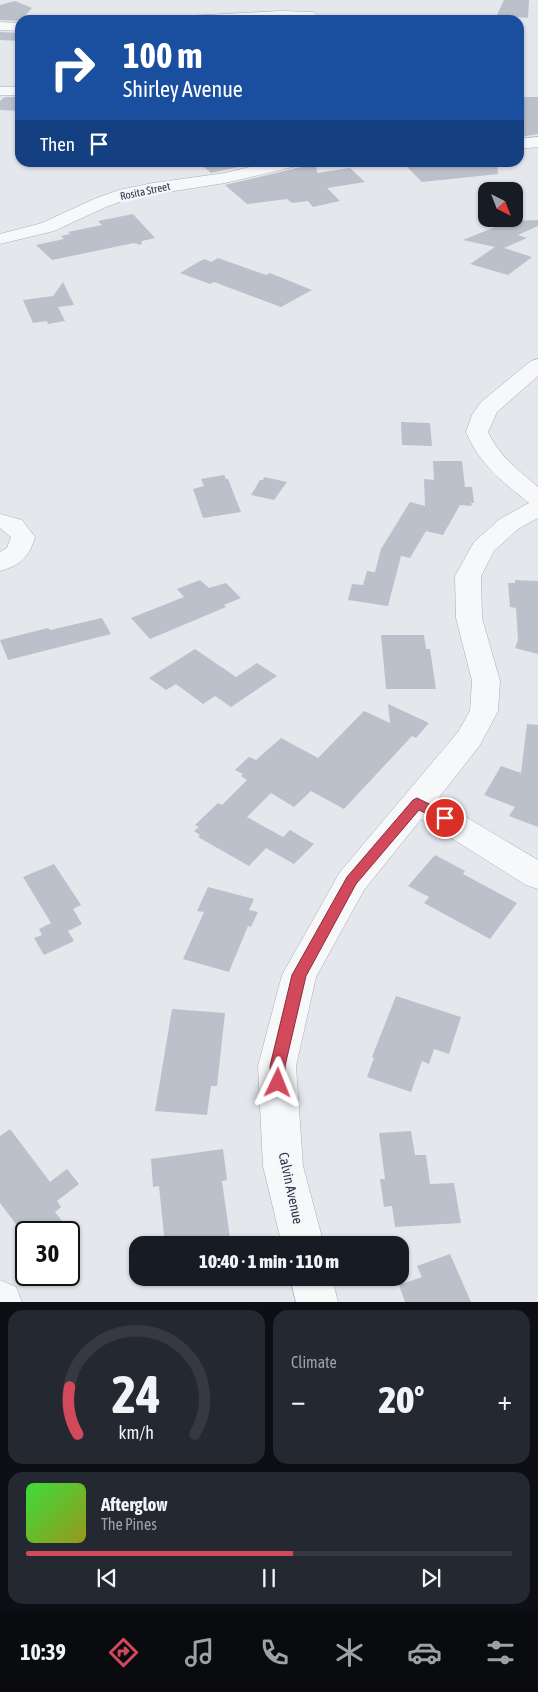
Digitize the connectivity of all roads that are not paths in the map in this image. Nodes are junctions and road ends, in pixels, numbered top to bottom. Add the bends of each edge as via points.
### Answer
1 (280, 15) edge
2 (313, 15) edge
3 (0, 26) edge
4 (15, 28) edge
5 (0, 91) edge
6 (15, 91) edge
7 (538, 142) edge
8 (524, 143) edge
9 (273, 167) edge
10 (0, 239) edge
11 (538, 365) edge
12 (538, 499) edge
13 (538, 508) edge
14 (0, 521) edge
15 (0, 563) edge
16 (417, 803) junction
17 (538, 876) edge
18 (301, 1236) edge
19 (313, 1286) edge
20 (317, 1302) edge

1 - 2 street
3 - 4 street
5 - 6 street
7 - 8 street
9 - 10 street, Rosita Street via 125,194 48,227
11 - 12 street via 489,407 477,432 501,468
13 - 16 street, Calvin Avenue via 509,524 483,547 468,576 469,618 486,681 484,711 470,738
14 - 15 street via 18,528 23,537 18,552
16 - 17 street
16 - 18 street, Calvin Avenue via 352,881 299,975 277,1066 283,1166
19 - 20 street

